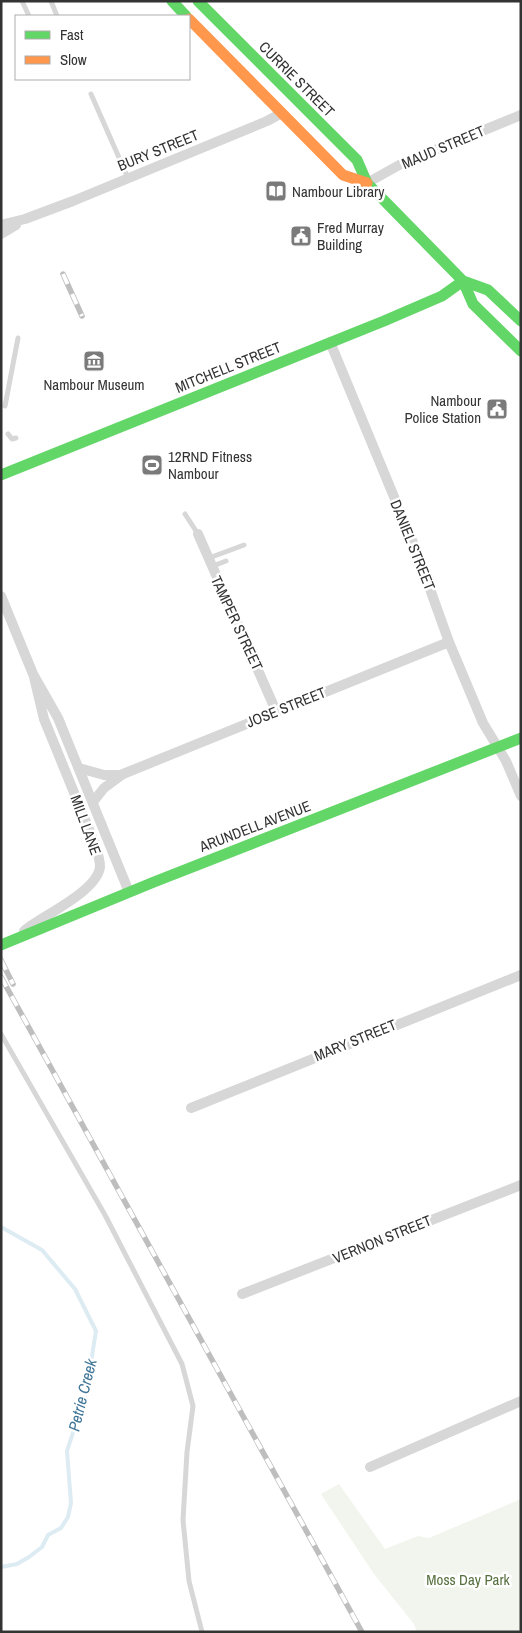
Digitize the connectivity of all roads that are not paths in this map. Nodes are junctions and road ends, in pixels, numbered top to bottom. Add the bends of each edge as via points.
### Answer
1 (22, 1) edge
2 (50, 1) edge
3 (172, 1) edge
4 (198, 1) edge
5 (28, 15) edge
6 (57, 15) edge
7 (185, 15) edge
8 (190, 20) edge
9 (91, 94) dead end
10 (295, 98) junction
11 (280, 114) junction
12 (521, 115) edge
13 (128, 178) junction
14 (367, 183) junction
15 (25, 219) junction
16 (1, 225) edge
17 (1, 234) edge
18 (463, 281) junction
19 (521, 321) edge
20 (18, 338) dead end
21 (330, 342) junction
22 (521, 351) edge
23 (5, 406) dead end
24 (8, 434) dead end
25 (16, 438) dead end
26 (1, 475) edge
27 (185, 514) dead end
28 (198, 534) joint
29 (244, 545) dead end
30 (226, 561) dead end
31 (210, 563) junction
32 (1, 596) edge
33 (449, 642) junction
34 (33, 674) junction
35 (276, 711) junction
36 (521, 738) edge
37 (497, 747) junction
38 (79, 768) junction
39 (123, 774) junction
40 (521, 796) edge
41 (93, 802) junction
42 (129, 892) junction
43 (13, 941) junction
44 (1, 945) edge
45 (521, 975) edge
46 (1, 1034) edge
47 (191, 1108) dead end
48 (521, 1185) edge
49 (242, 1294) dead end
50 (521, 1401) edge
51 (370, 1467) dead end
52 (202, 1632) edge

1 - 5 lane
2 - 6 lane
3 - 7 main road
4 - 10 main road, CURRIE STREET
8 - 11 main road, CURRIE STREET
9 - 13 lane
10 - 11 main road, BURY STREET
10 - 14 main road, CURRIE STREET via 359,162
11 - 13 street, BURY STREET
11 - 14 main road, CURRIE STREET via 343,175
12 - 14 street, MAUD STREET via 401,164
13 - 15 street, BURY STREET
14 - 18 main road, CURRIE STREET
15 - 16 street, BURY STREET
15 - 17 street, BURY STREET
18 - 19 main road, CURRIE STREET via 488,290 513,310
18 - 21 main road, MITCHELL STREET via 442,296
18 - 22 main road, CURRIE STREET via 473,304
20 - 23 lane
21 - 26 main road, MITCHELL STREET
21 - 33 street, DANIEL STREET via 430,584
24 - 25 lane via 12,439
27 - 28 lane
28 - 31 street, TAMPER STREET
29 - 31 lane
30 - 31 lane
31 - 35 street, TAMPER STREET
32 - 34 street, MILL LANE
33 - 35 street, JOSE STREET
33 - 37 street, DANIEL STREET via 483,723
34 - 38 street, MILL LANE via 48,698
34 - 43 street, MILL LANE via 41,709 95,844 100,867 92,882
35 - 39 street, JOSE STREET
36 - 37 main road, ARUNDELL AVENUE
37 - 40 street, DANIEL STREET
37 - 42 main road, ARUNDELL AVENUE
38 - 39 street, JOSE STREET via 104,775
38 - 41 street, MILL LANE
39 - 41 street, JOSE STREET via 106,786
41 - 42 street, MILL LANE
42 - 43 main road, ARUNDELL AVENUE
43 - 44 main road, ARUNDELL AVENUE
45 - 47 street, MARY STREET
46 - 52 lane via 105,1215 182,1364 193,1406 183,1520 189,1581
48 - 49 street, VERNON STREET
50 - 51 street

